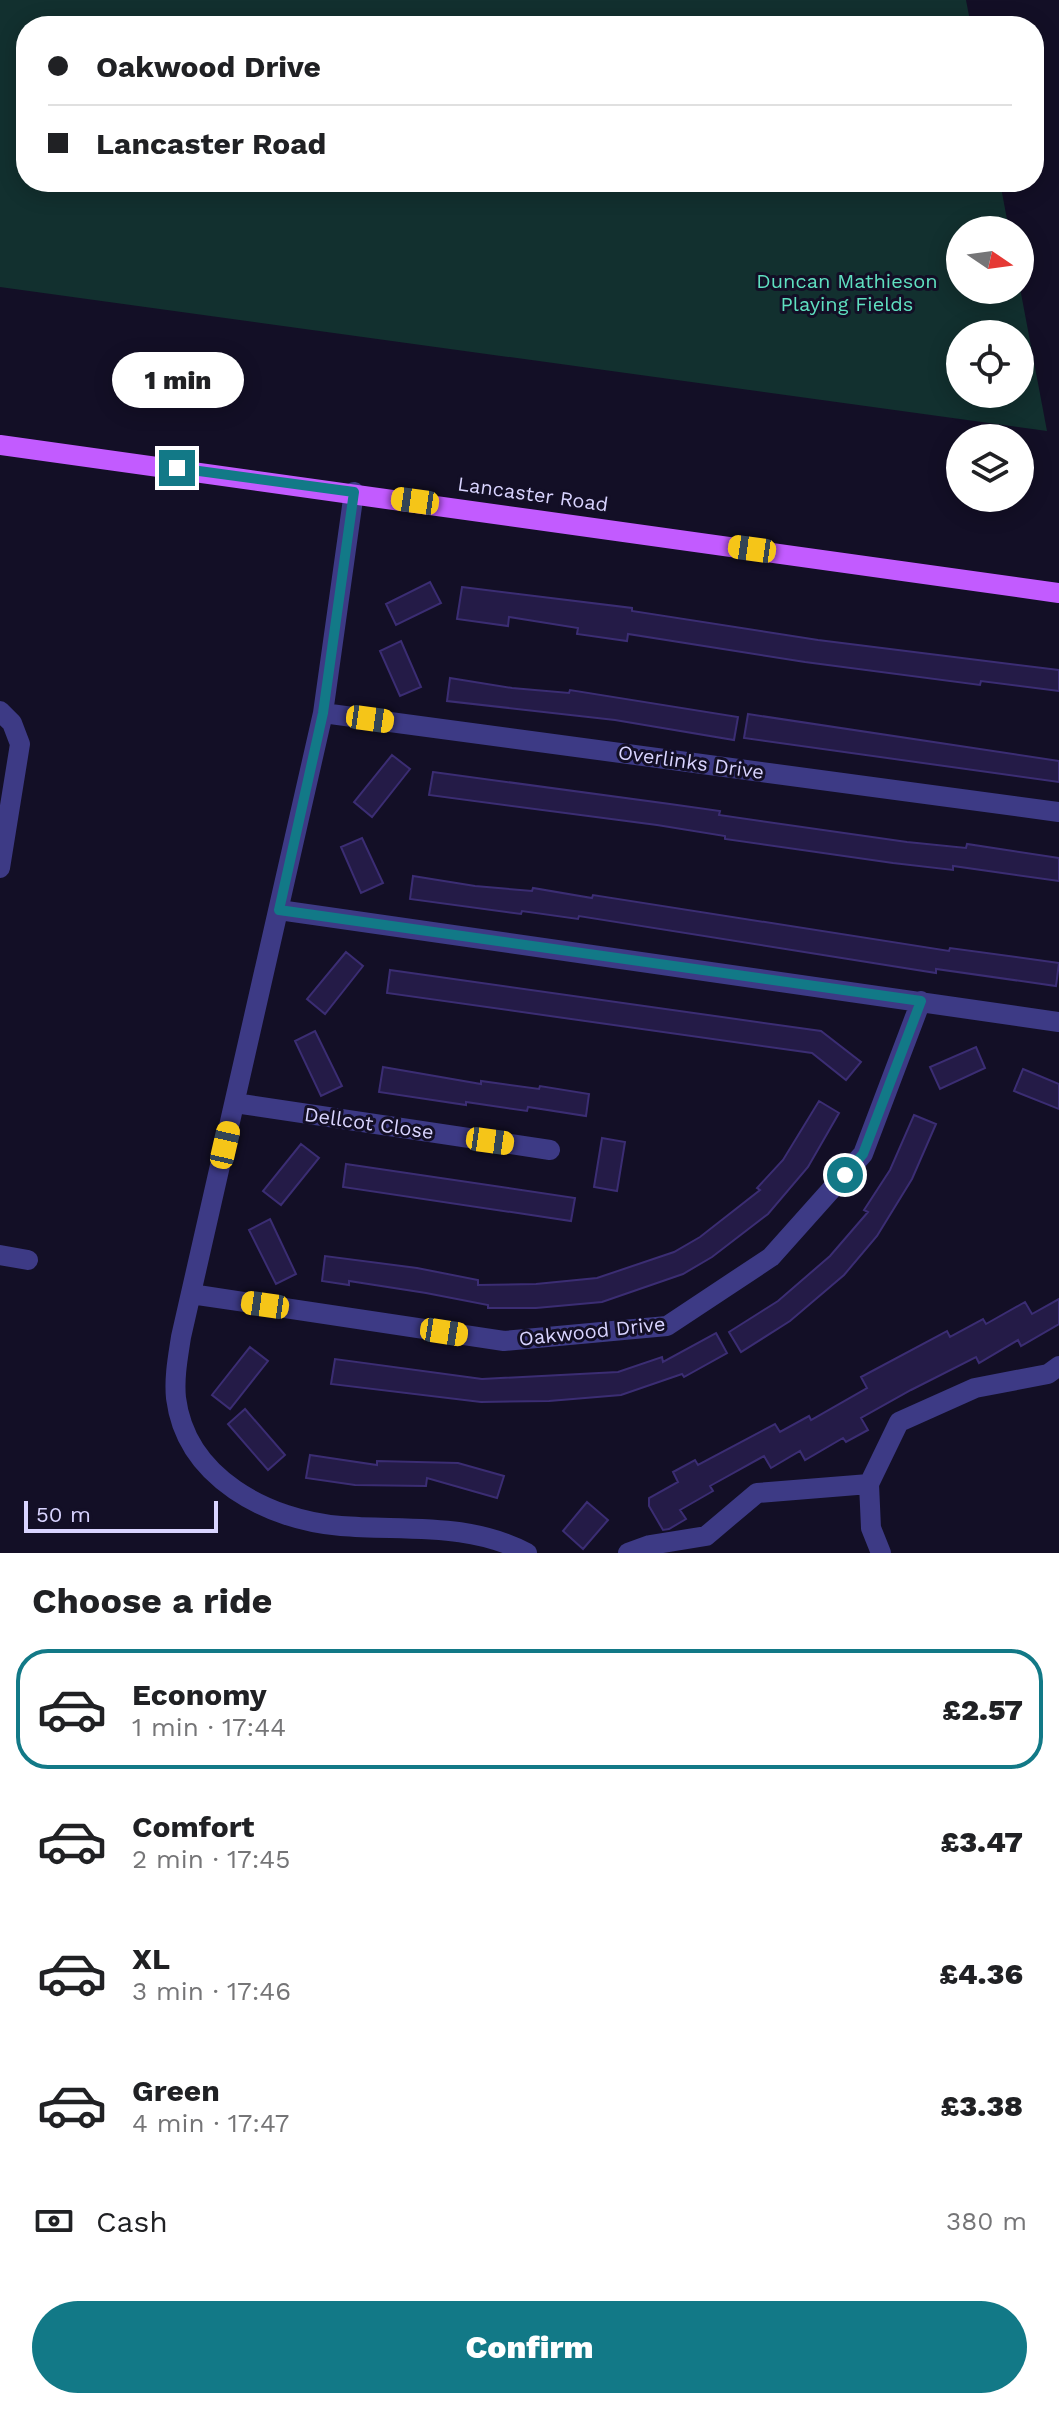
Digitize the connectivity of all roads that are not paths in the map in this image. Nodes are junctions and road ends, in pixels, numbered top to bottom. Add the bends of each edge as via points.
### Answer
1 (0, 445) edge
2 (354, 492) junction
3 (1059, 593) edge
4 (0, 711) edge
5 (323, 713) junction
6 (1059, 812) edge
7 (0, 868) edge
8 (279, 910) junction
9 (921, 1001) junction
10 (1059, 1022) edge
11 (235, 1103) junction
12 (550, 1150) dead end
13 (0, 1255) edge
14 (28, 1260) dead end
15 (191, 1294) junction
16 (1059, 1366) edge
17 (869, 1484) junction
18 (527, 1553) edge
19 (628, 1553) edge
20 (881, 1553) edge

1 - 2 main road, Lancaster Road
2 - 3 main road, Lancaster Road
2 - 5 street
4 - 7 street via 12,723 20,744
5 - 6 street, Overlinks Drive
5 - 8 street
8 - 9 street
8 - 11 street
9 - 10 street
9 - 15 street, Oakwood Drive via 863,1154 771,1257 667,1326 504,1341
11 - 12 street, Dellcot Close
11 - 15 street
13 - 14 street
15 - 18 street via 175,1378 179,1415 195,1452 225,1483 272,1510 308,1521 474,1533
16 - 17 street via 1048,1374 975,1388 899,1422
17 - 19 street via 757,1493 706,1536
17 - 20 street via 871,1528

